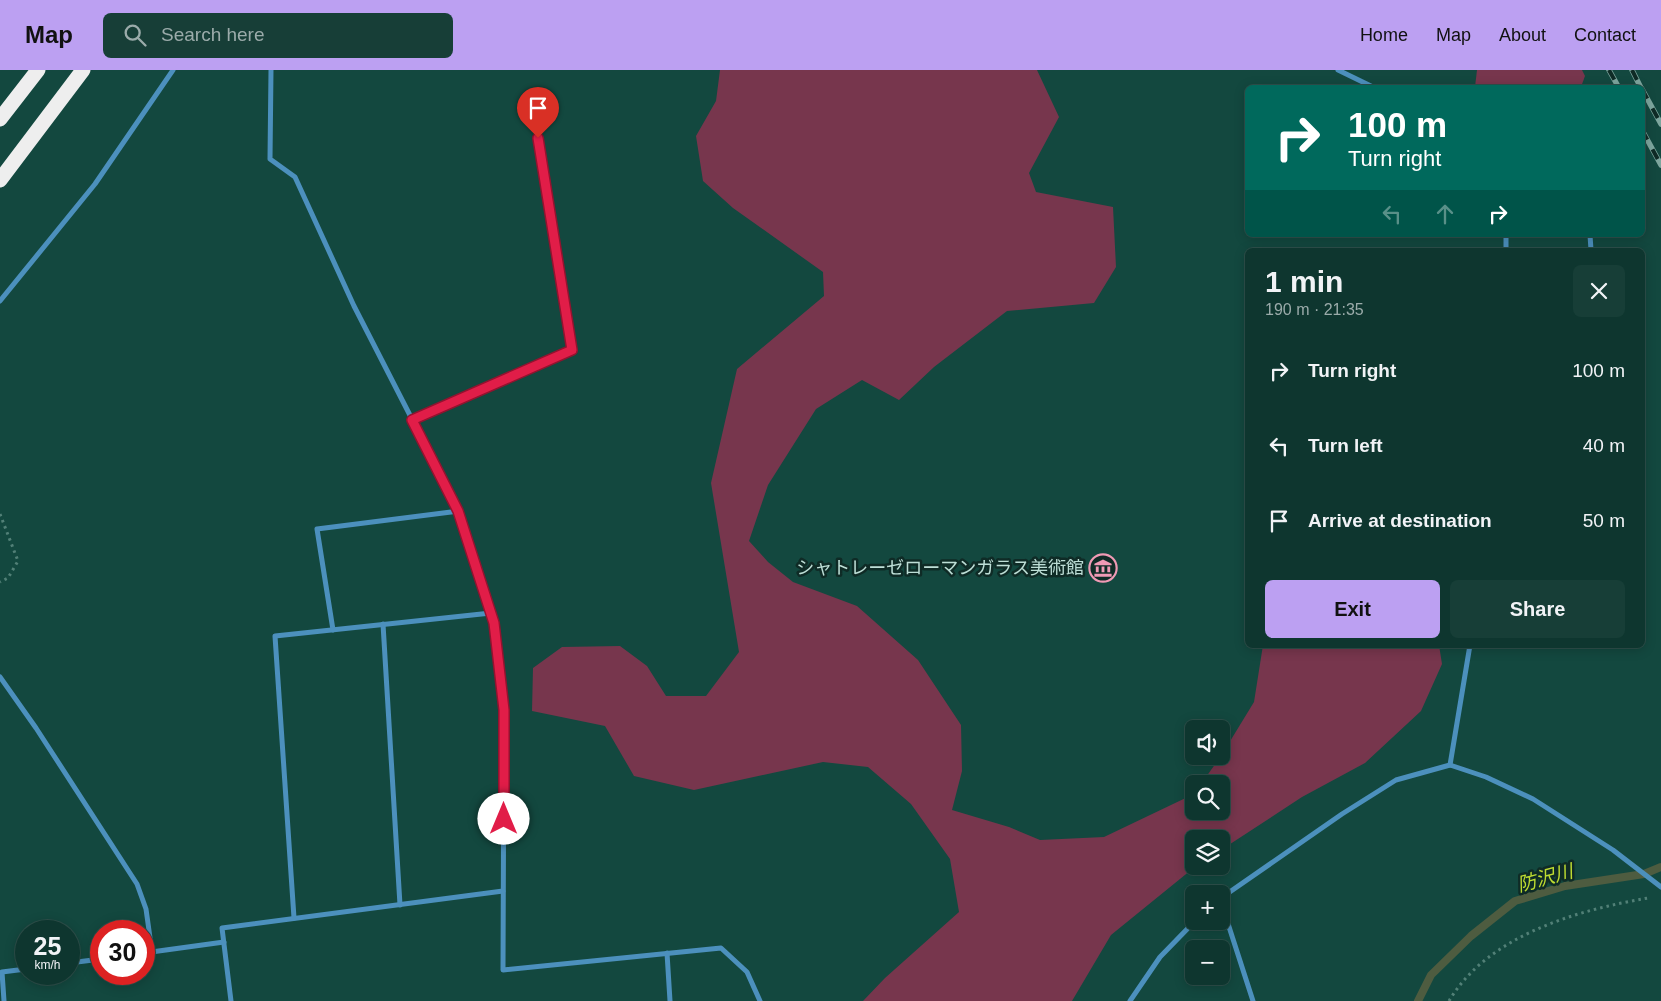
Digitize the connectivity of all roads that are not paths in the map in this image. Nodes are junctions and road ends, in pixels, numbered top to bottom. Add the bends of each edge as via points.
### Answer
1 (38, 70) edge
2 (83, 70) edge
3 (173, 70) edge
4 (271, 70) edge
5 (1338, 70) edge
6 (1369, 85) edge
7 (0, 119) edge
8 (538, 138) dead end
9 (0, 180) edge
10 (0, 301) edge
11 (412, 420) junction
12 (458, 511) junction
13 (491, 613) junction
14 (383, 624) junction
15 (333, 630) junction
16 (1470, 648) edge
17 (0, 677) edge
18 (1450, 765) junction
19 (1660, 886) edge
20 (503, 891) junction
21 (1230, 894) edge
22 (400, 904) junction
23 (294, 918) junction
24 (148, 920) edge
25 (1230, 928) edge
26 (1186, 930) edge
27 (224, 942) junction
28 (155, 952) edge
29 (667, 953) junction
30 (15, 970) edge
31 (4, 1001) edge
32 (231, 1001) edge
33 (670, 1001) edge
34 (760, 1001) edge
35 (1130, 1001) edge
36 (1253, 1001) edge

1 - 7 highway
2 - 9 highway
3 - 10 street via 96,184
4 - 11 street via 270,159 295,177 354,306
5 - 6 street
8 - 11 street via 572,350
11 - 12 street
12 - 13 street
12 - 15 street via 318,529
13 - 14 street
13 - 20 street via 504,710
14 - 15 street
14 - 22 street
15 - 23 street via 275,636
16 - 18 street
17 - 24 street via 137,884
18 - 19 street via 1533,799 1613,850
18 - 21 street via 1396,780
20 - 22 street
20 - 29 street via 503,970
22 - 23 street
23 - 27 street via 222,928
25 - 36 street
26 - 35 street via 1160,957
27 - 28 street
27 - 32 street
29 - 33 street
29 - 34 street via 721,948 747,972
30 - 31 street via 2,972

